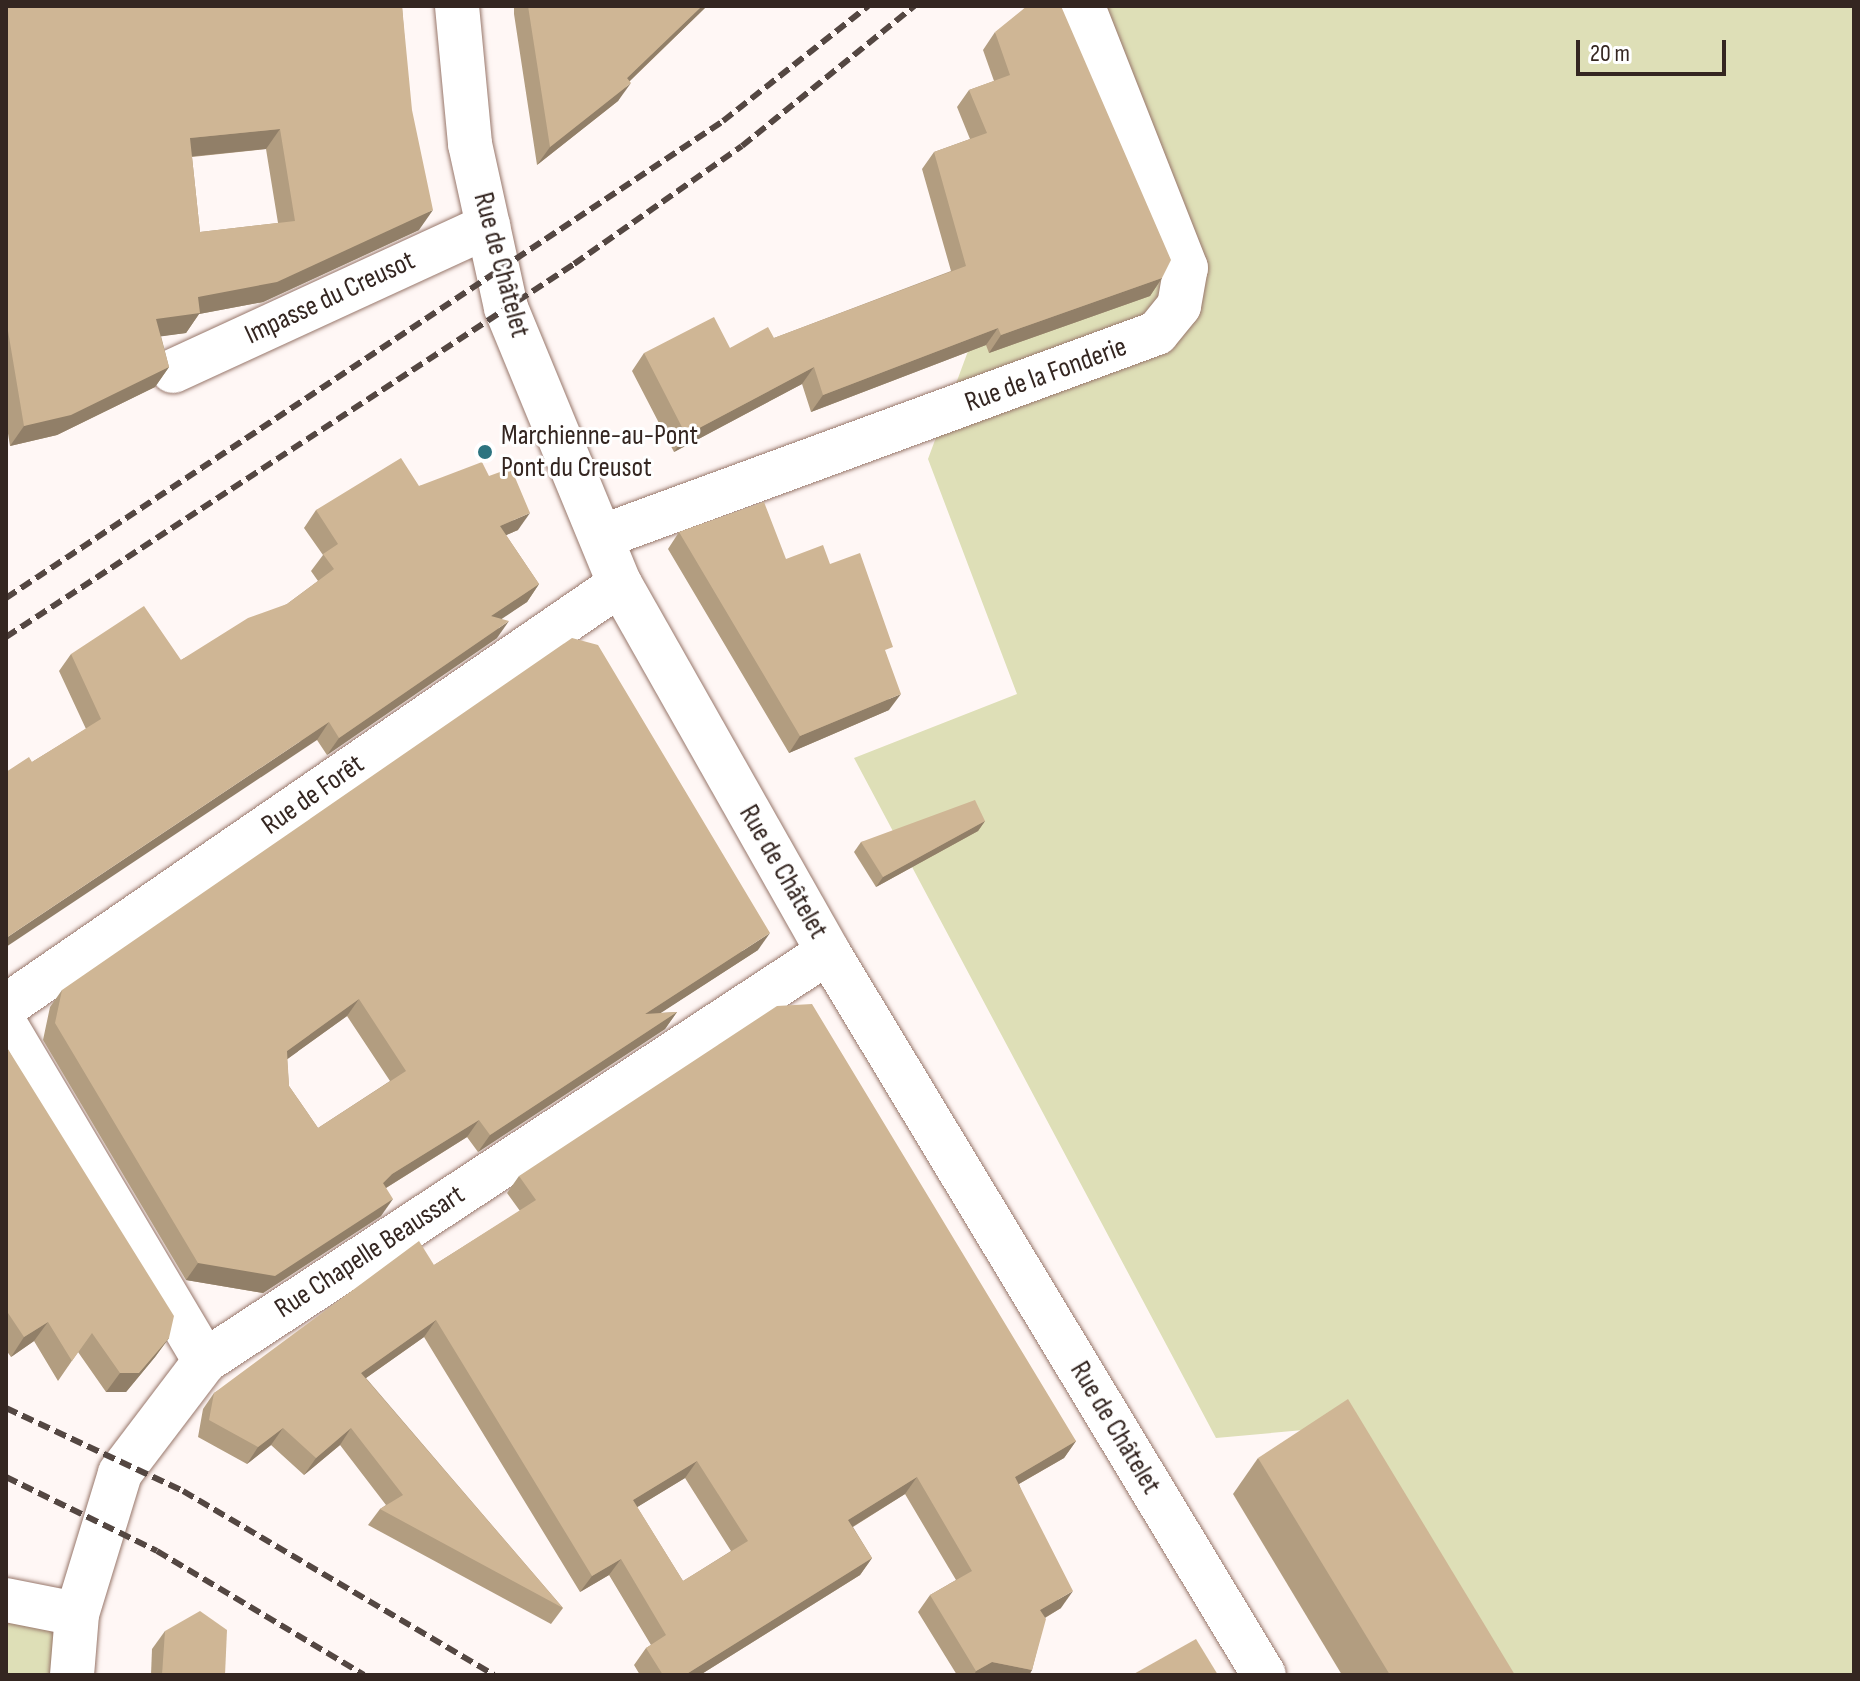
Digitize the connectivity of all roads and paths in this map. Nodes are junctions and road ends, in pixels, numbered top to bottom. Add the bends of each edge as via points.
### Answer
1 (457, 6) edge
2 (1083, 6) edge
3 (488, 226) junction
4 (173, 371) dead end
5 (601, 537) junction
6 (620, 584) junction
7 (828, 952) junction
8 (6, 1006) edge
9 (6, 1026) edge
10 (205, 1361) junction
11 (6, 1600) edge
12 (77, 1614) junction
13 (72, 1675) edge
14 (1264, 1675) edge

1 - 3 street, Rue de Châtelet via 470,144
2 - 5 street, Rue de la Fonderie via 1186,268 1179,306 1157,333
3 - 4 street, Impasse du Creusot
3 - 5 street, Rue de Châtelet via 506,308
5 - 6 street, Rue de Châtelet
6 - 7 street, Rue de Châtelet
6 - 8 street, Rue de Forêt
7 - 10 street, Rue Chapelle Beaussart
7 - 14 street, Rue de Châtelet
9 - 10 street
10 - 12 street, Rue Chapelle Beaussart via 120,1473
11 - 12 street
12 - 13 street, Rue Chapelle Beaussart

